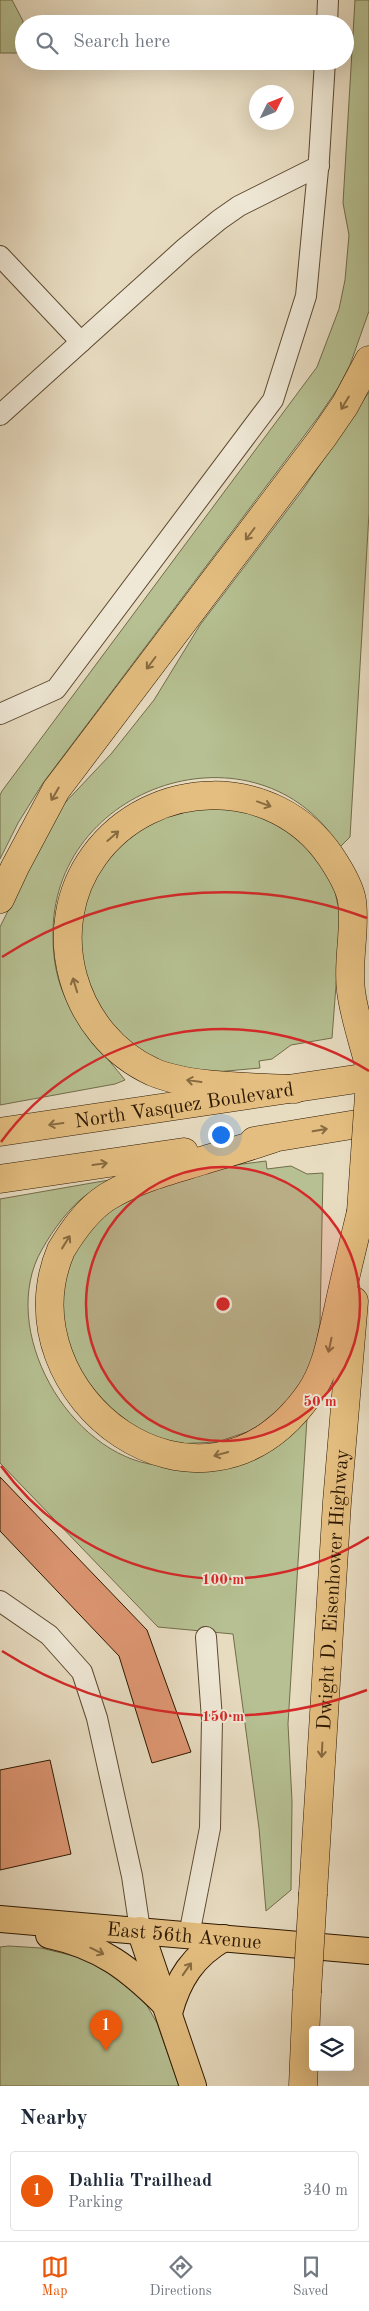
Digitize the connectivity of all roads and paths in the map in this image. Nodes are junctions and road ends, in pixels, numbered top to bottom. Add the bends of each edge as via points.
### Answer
1 (328, 0) edge
2 (327, 15) edge
3 (324, 70) edge
4 (318, 166) junction
5 (0, 256) edge
6 (81, 342) junction
7 (369, 360) edge
8 (0, 415) edge
9 (0, 714) edge
10 (0, 899) edge
11 (369, 1065) edge
12 (369, 1077) edge
13 (295, 1089) junction
14 (369, 1095) edge
15 (369, 1122) edge
16 (0, 1132) edge
17 (272, 1139) junction
18 (0, 1179) edge
19 (361, 1212) junction
20 (0, 1601) edge
21 (206, 1637) dead end
22 (0, 1919) edge
23 (0, 1925) edge
24 (140, 1930) junction
25 (189, 1935) junction
26 (224, 1938) junction
27 (369, 1951) edge
28 (168, 2009) junction
29 (193, 2086) edge
30 (303, 2086) edge

1 - 2 lane
3 - 4 lane
4 - 6 lane via 219,220
4 - 9 lane via 306,296 273,400 56,689
5 - 6 lane
6 - 8 lane
7 -> 10 highway via 323,437 56,790
13 -> 11 highway via 205,1083 164,1076 118,1049 102,1034 82,1005 71,972 68,938 77,888 103,845 127,824 178,799 212,795 266,804 290,815 307,828 330,856 352,900 351,991
12 - 13 highway, North Vasquez Boulevard
13 -> 16 highway, North Vasquez Boulevard
14 - 19 highway, Dwight D. Eisenhower Highway, bridge
17 -> 15 highway
18 -> 17 highway
19 -> 17 highway via 324,1366 310,1393 275,1429 233,1451 185,1459 132,1447 93,1421 80,1409 55,1371 42,1326 48,1277 70,1235 106,1198 132,1183
19 -> 30 highway, Dwight D. Eisenhower Highway, bridge via 337,1502
20 - 24 lane via 49,1636 82,1672 98,1718 132,1876
21 - 25 lane via 212,1720 210,1828
22 - 24 main road, East 56th Avenue
23 -> 28 main road via 67,1939 95,1949 122,1964
24 - 25 main road, East 56th Avenue
24 - 28 main road
25 - 26 main road, East 56th Avenue
26 - 27 main road, East 56th Avenue
28 -> 26 main road via 191,1963
28 - 29 main road

